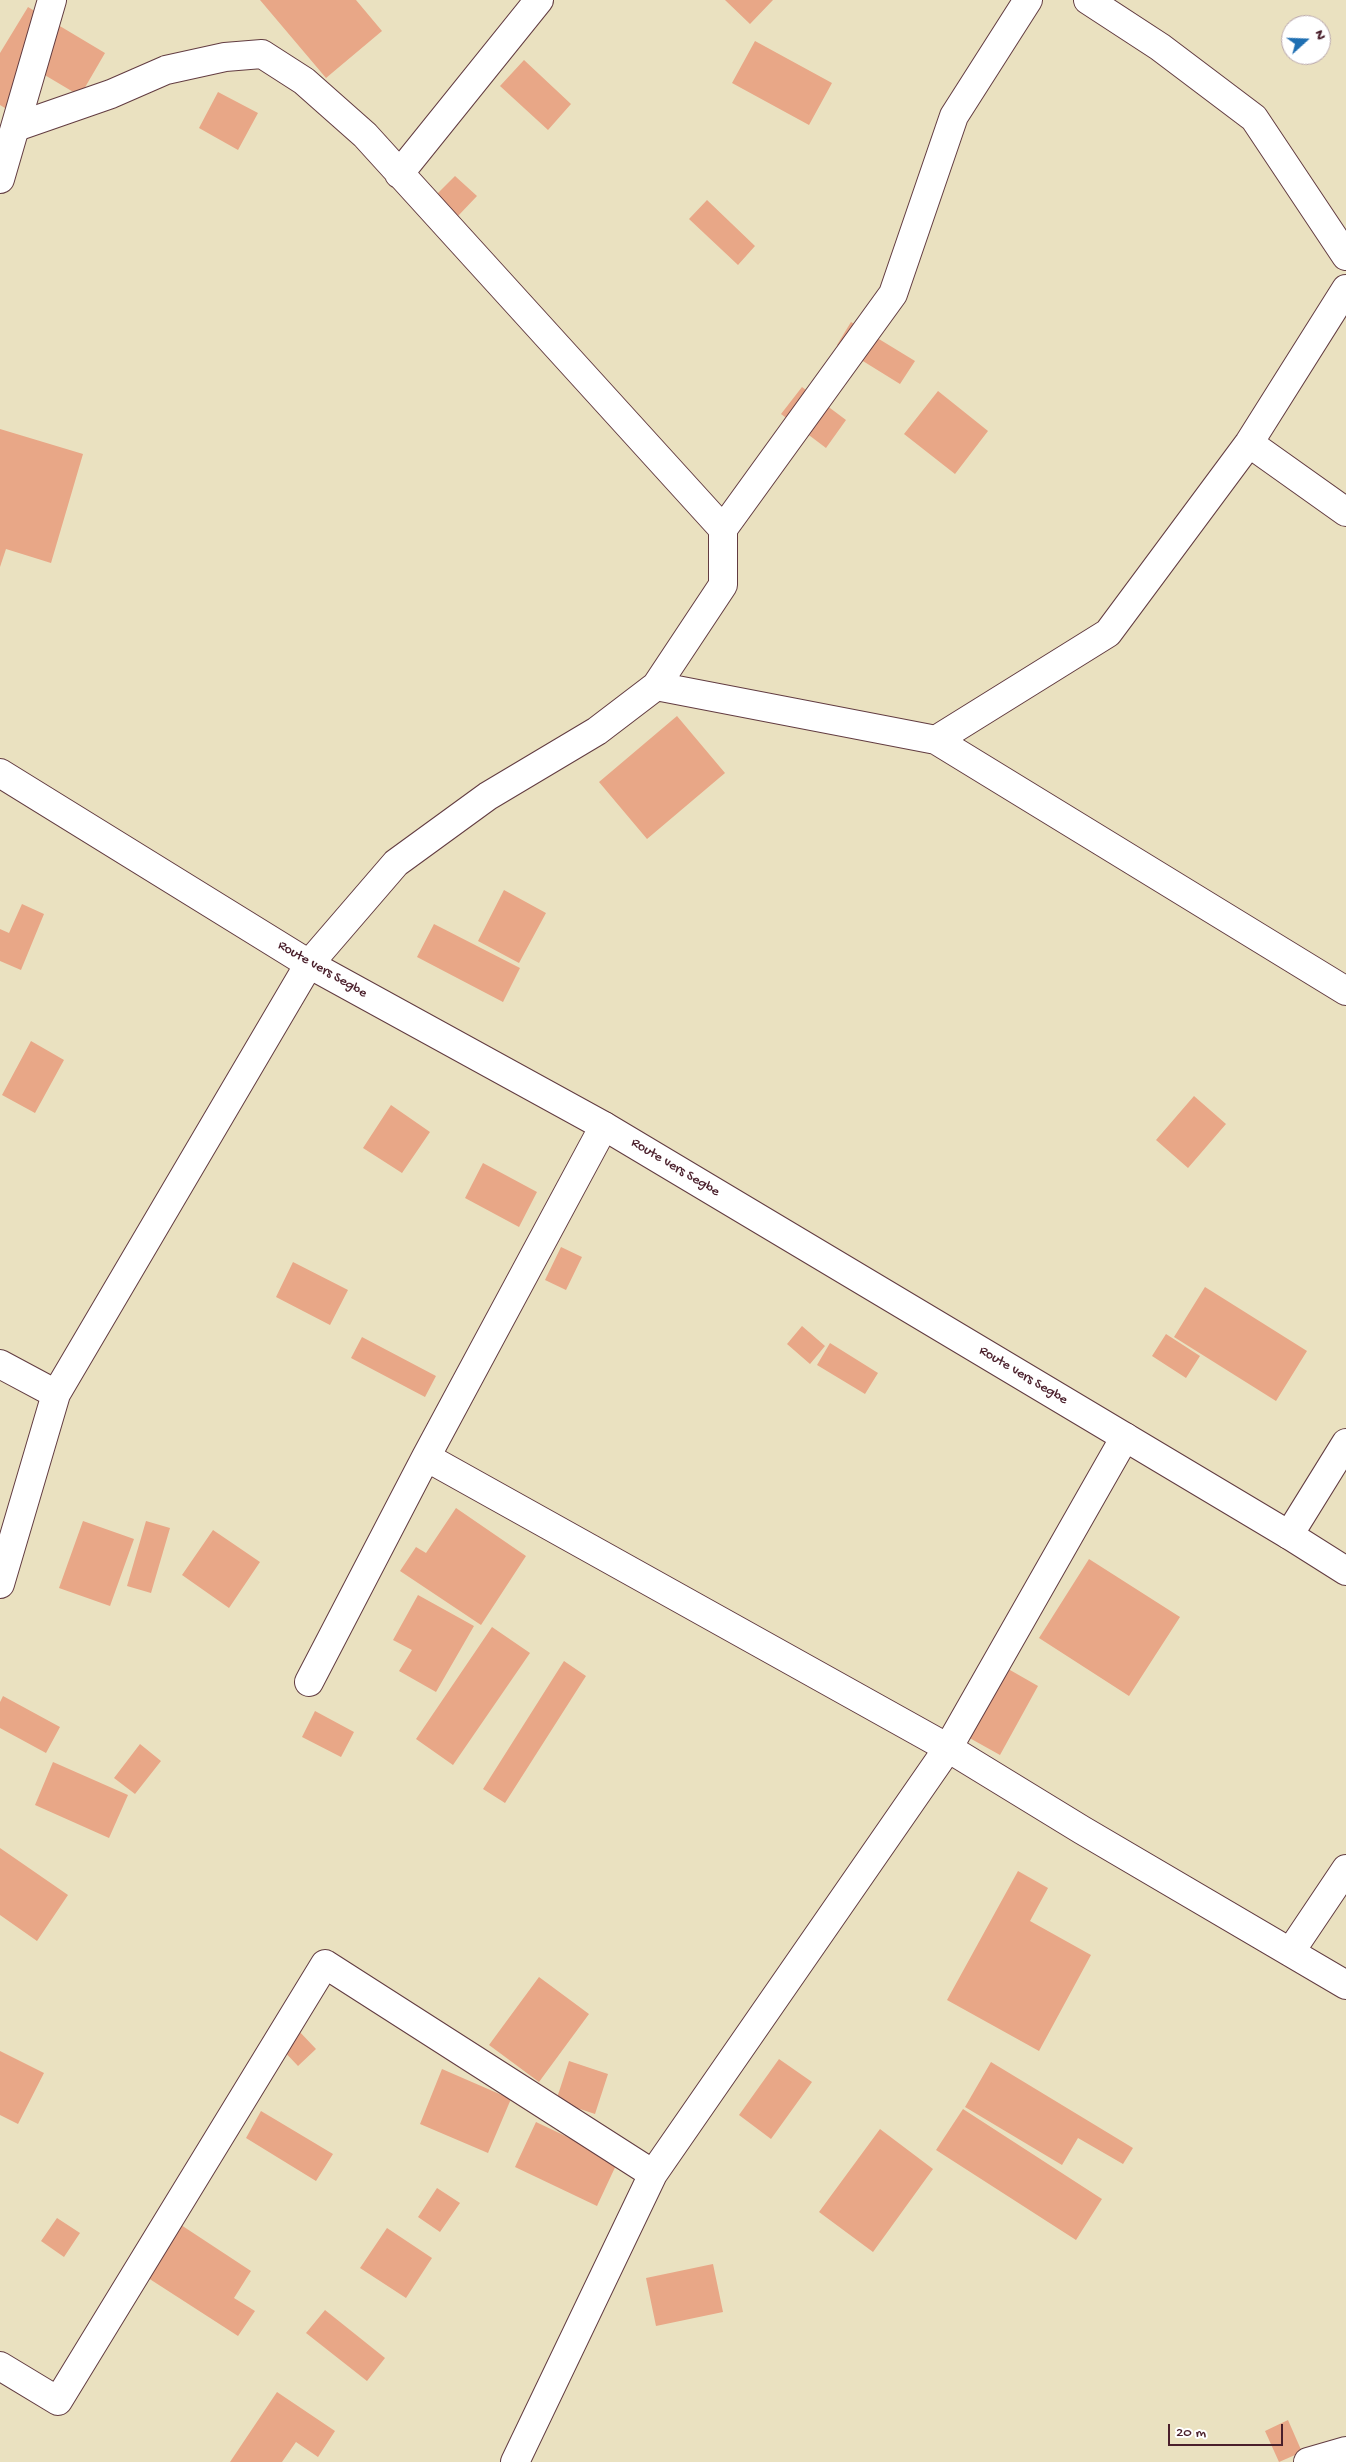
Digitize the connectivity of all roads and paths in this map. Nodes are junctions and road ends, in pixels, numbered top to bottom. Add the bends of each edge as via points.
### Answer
1 (52, 0) edge
2 (539, 0) edge
3 (1028, 0) edge
4 (1088, 0) edge
5 (16, 127) junction
6 (399, 174) junction
7 (0, 180) edge
8 (1346, 256) edge
9 (1346, 289) edge
10 (1249, 443) junction
11 (1346, 512) edge
12 (723, 529) junction
13 (656, 686) junction
14 (936, 740) junction
15 (0, 773) edge
16 (309, 964) junction
17 (1346, 991) edge
18 (604, 1126) junction
19 (0, 1364) edge
20 (56, 1394) junction
21 (1125, 1438) junction
22 (1346, 1443) edge
23 (426, 1457) junction
24 (1289, 1535) junction
25 (1346, 1572) edge
26 (0, 1584) edge
27 (309, 1682) dead end
28 (948, 1748) junction
29 (1346, 1869) edge
30 (1291, 1951) junction
31 (1346, 1984) edge
32 (653, 2174) junction
33 (0, 2366) edge
34 (1346, 2450) edge
35 (515, 2462) edge
36 (1308, 2462) edge

1 - 5 street
2 - 6 street
3 - 12 street via 954,116 892,294
4 - 8 street via 1160,47 1254,118
5 - 6 street via 112,94 166,70 225,57 262,54 311,87 365,134
5 - 7 street
6 - 12 street
9 - 10 street
10 - 11 street
10 - 14 street via 1108,633
12 - 13 street via 723,585
13 - 14 street
13 - 16 street via 597,732 488,796 396,863
14 - 17 street
15 - 16 street, Route vers Segbe
16 - 18 street, Route vers Segbe
16 - 20 street
18 - 21 street, Route vers Segbe
18 - 23 street
19 - 20 street
20 - 26 street
21 - 24 street, Route vers Segbe
21 - 28 street
22 - 24 street
23 - 27 street
23 - 28 street
24 - 25 street, Route vers Segbe
28 - 30 street
28 - 32 street
29 - 30 street
30 - 31 street
32 - 33 street via 325,1964 58,2401
32 - 35 street
34 - 36 street

